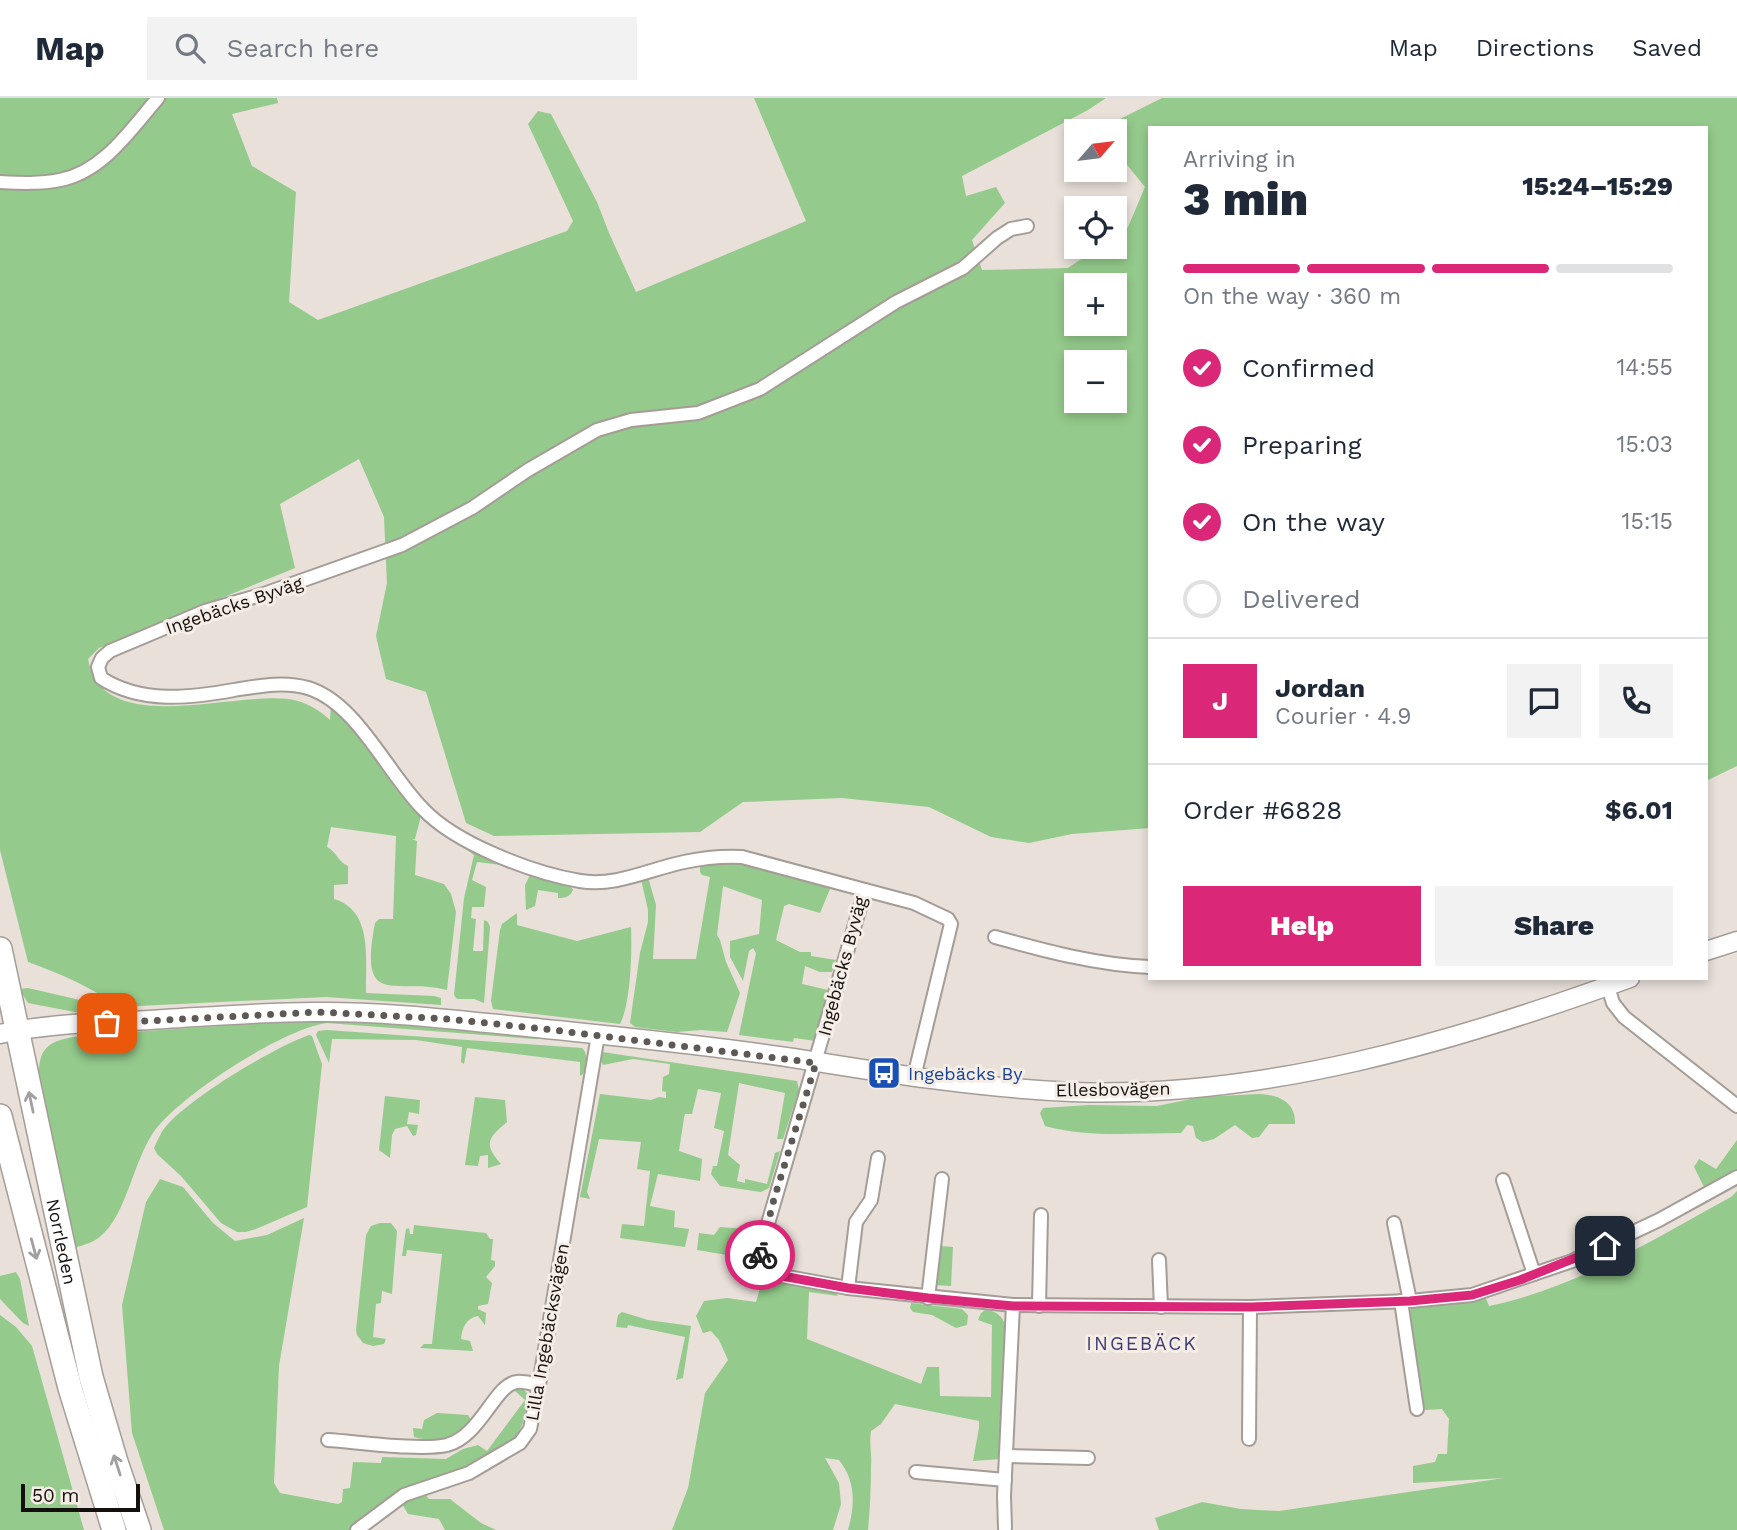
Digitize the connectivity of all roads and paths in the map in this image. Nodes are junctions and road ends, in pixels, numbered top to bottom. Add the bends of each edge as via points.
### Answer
1 (158, 98) edge
2 (0, 182) edge
3 (1027, 226) dead end
4 (865, 890) junction
5 (995, 937) dead end
6 (1737, 941) edge
7 (0, 949) edge
8 (1708, 950) edge
9 (1148, 967) edge
10 (1607, 982) edge
11 (8, 1032) edge
12 (598, 1035) junction
13 (816, 1063) junction
14 (914, 1077) junction
15 (1737, 1105) edge
16 (0, 1116) edge
17 (878, 1158) dead end
18 (1737, 1177) edge
19 (943, 1179) dead end
20 (1503, 1180) dead end
21 (1041, 1215) dead end
22 (1394, 1223) dead end
23 (1159, 1260) dead end
24 (1534, 1274) junction
25 (848, 1288) junction
26 (928, 1298) junction
27 (1405, 1301) junction
28 (1013, 1306) junction
29 (1040, 1306) junction
30 (1161, 1307) junction
31 (1251, 1307) junction
32 (539, 1385) junction
33 (1418, 1409) dead end
34 (1249, 1439) dead end
35 (328, 1440) dead end
36 (1007, 1456) junction
37 (1088, 1458) dead end
38 (916, 1472) dead end
39 (1005, 1480) junction
40 (1005, 1528) dead end
41 (114, 1530) edge
42 (139, 1530) edge
43 (357, 1530) edge

1 - 2 street via 108,154 88,169 60,180
3 - 4 street, Ingebäcks Byväg via 1011,229 962,268 896,302 760,389 698,413 631,420 597,430 472,508 402,545 205,611 110,651 98,667 107,682 163,698 278,684 314,690 353,718 425,812 505,859 556,876 604,881 726,856
4 - 13 street, Ingebäcks Byväg
4 - 14 street via 914,903 951,924
5 - 9 street via 1070,956
6 - 8 main road
7 - 11 highway, Norrleden
10 - 14 main road, Ellesbovägen via 1482,1028 1389,1055 1198,1087 1074,1092
10 - 15 street via 1613,1003 1624,1017
11 - 12 main road, Ellesbovägen via 318,1012 448,1019
42 -> 11 highway, Norrleden via 92,1377
12 - 13 main road, Ellesbovägen
12 - 32 street, Lilla Ingebäcksvägen
13 - 14 main road, Ellesbovägen
13 - 25 street, Ingebäcks Byväg via 760,1259 774,1274
16 -> 41 highway, Norrleden via 70,1388
17 - 25 street via 870,1200 856,1222
18 - 24 street via 1614,1242
19 - 26 street
20 - 24 street
21 - 29 street
22 - 27 street
23 - 30 street
24 - 27 street via 1472,1295
25 - 26 street
26 - 28 street
27 - 31 street
27 - 33 street
28 - 29 street
28 - 36 street
29 - 30 street
30 - 31 street
31 - 34 street
32 - 35 street via 517,1382 503,1389 471,1432 446,1445
32 - 43 street, Lilla Ingebäcksvägen via 530,1429 520,1443 469,1473 404,1495
36 - 37 street
36 - 39 street
38 - 39 street
39 - 40 street

